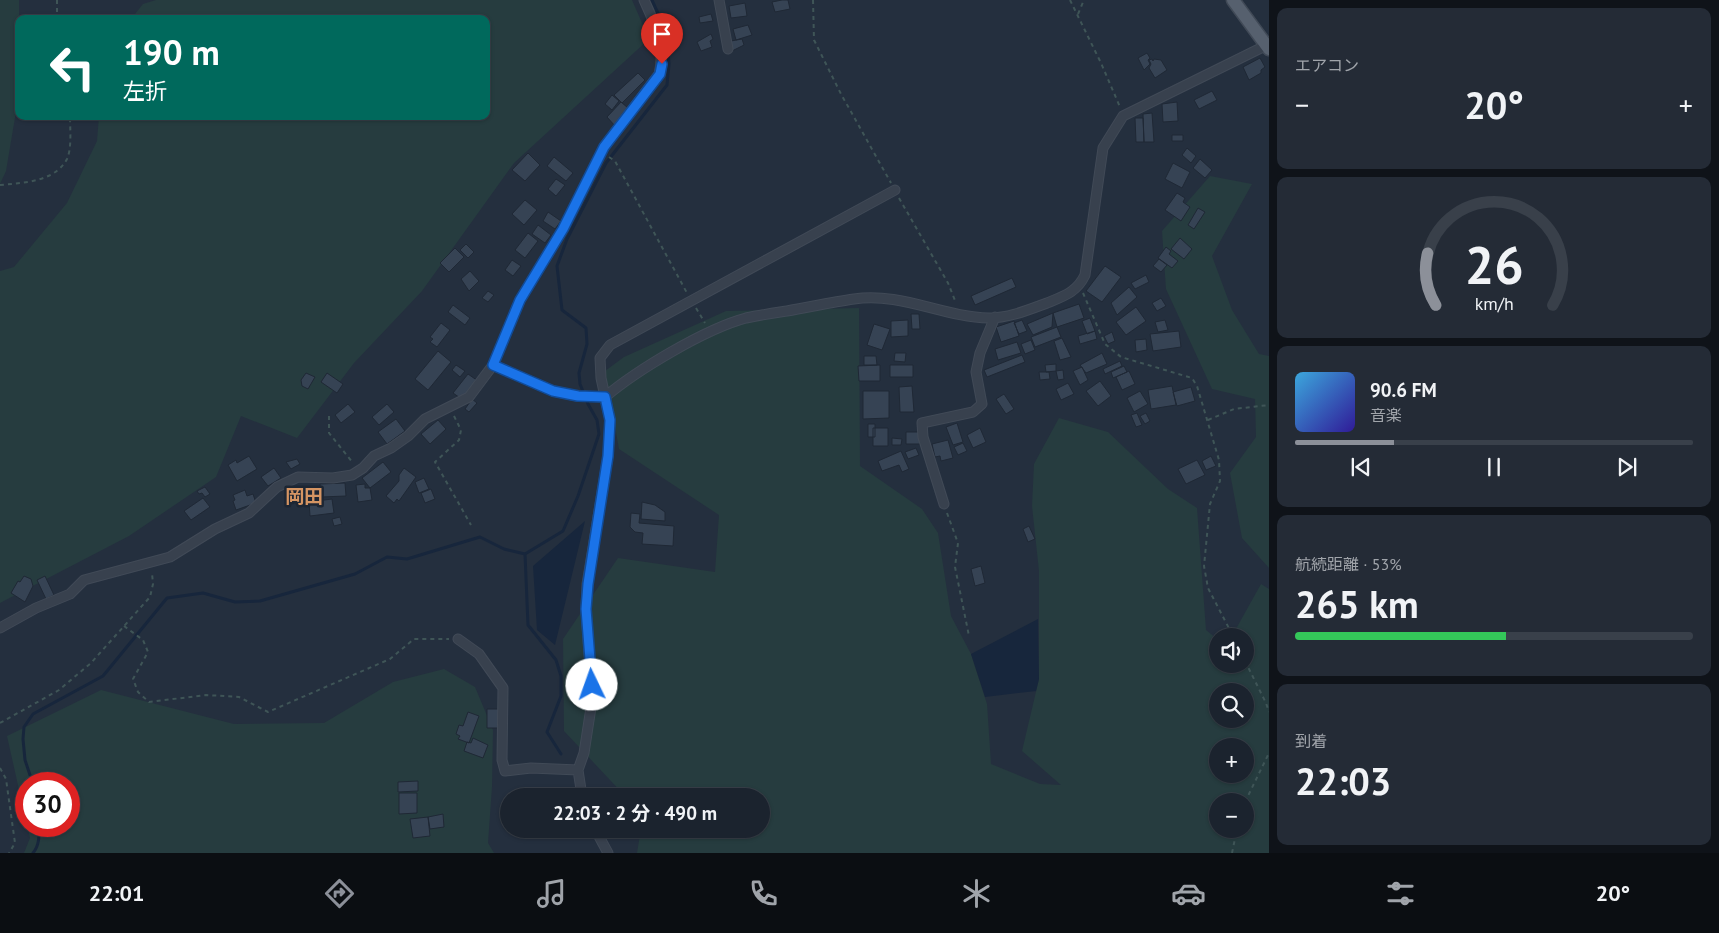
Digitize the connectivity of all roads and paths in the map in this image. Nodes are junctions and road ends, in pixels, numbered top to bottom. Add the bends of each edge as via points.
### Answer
1 (56, 0) edge
2 (644, 0) edge
3 (719, 0) edge
4 (812, 0) edge
5 (1070, 0) edge
6 (1084, 0) edge
7 (1233, 0) edge
8 (57, 15) edge
9 (1078, 15) junction
10 (1267, 48) edge
11 (728, 49) dead end
12 (1123, 116) junction
13 (70, 120) edge
14 (613, 160) dead end
15 (0, 185) edge
16 (895, 190) junction
17 (1080, 285) junction
18 (692, 301) junction
19 (956, 313) junction
20 (995, 317) junction
21 (710, 332) junction
22 (493, 365) junction
23 (605, 397) junction
24 (1269, 405) edge
25 (450, 407) junction
26 (329, 416) dead end
27 (1208, 420) junction
28 (360, 470) junction
29 (944, 504) joint
30 (471, 525) dead end
31 (150, 562) junction
32 (124, 626) junction
33 (0, 628) edge
34 (1229, 628) edge
35 (969, 636) dead end
36 (458, 639) joint
37 (1251, 673) edge
38 (1269, 712) edge
39 (0, 723) edge
40 (1269, 753) edge
41 (0, 768) edge
42 (578, 770) junction
43 (581, 788) edge
44 (1249, 793) edge
45 (600, 838) edge
46 (1235, 838) edge
47 (10, 853) edge
48 (608, 853) edge
49 (1232, 853) edge

1 - 8 path
2 - 22 street via 659,35 660,74 604,147 563,229 520,300
3 - 11 street
4 - 16 path via 814,40
5 - 9 path
6 - 9 path
7 - 10 main road
9 - 12 path
10 - 12 street
12 - 17 street via 1103,148 1085,275
13 - 15 path via 67,158 59,170 33,182
14 - 18 path
16 - 18 street
16 - 19 path via 948,283 956,302
17 - 20 street via 1070,294 1028,310
17 - 27 path via 1105,344 1121,357 1192,378
18 - 21 path
18 - 23 street via 610,345 600,358
19 - 20 street
19 - 21 street via 896,299 856,298 746,318
20 - 29 street via 976,372 982,404 973,412 922,423 923,438
21 - 23 street via 619,385
22 - 23 street via 553,391
22 - 25 street via 469,397
23 - 42 street via 610,420 608,456 586,609 592,701 584,754
24 - 27 path via 1234,409
25 - 28 street via 425,419 408,436 374,456
25 - 30 path via 460,430 459,440 435,462
26 - 28 path via 329,433
27 - 34 path via 1219,460 1220,481 1210,504 1204,566 1208,588
28 - 31 street via 352,475 333,478 298,477 277,487 249,513 215,529 170,557
29 - 35 path via 958,543 955,567
31 - 32 path via 153,584 150,597
31 - 33 street via 84,580 70,594
32 - 36 path via 143,640 148,652 133,679 138,692 149,702 206,695 239,697 268,712 390,659 414,639
32 - 39 path via 91,663 59,690
36 - 42 street via 479,654 503,688 502,760 505,771 531,768
37 - 38 path
40 - 44 path
41 - 47 path via 6,780 15,843
42 - 43 street
45 - 48 street
46 - 49 path

